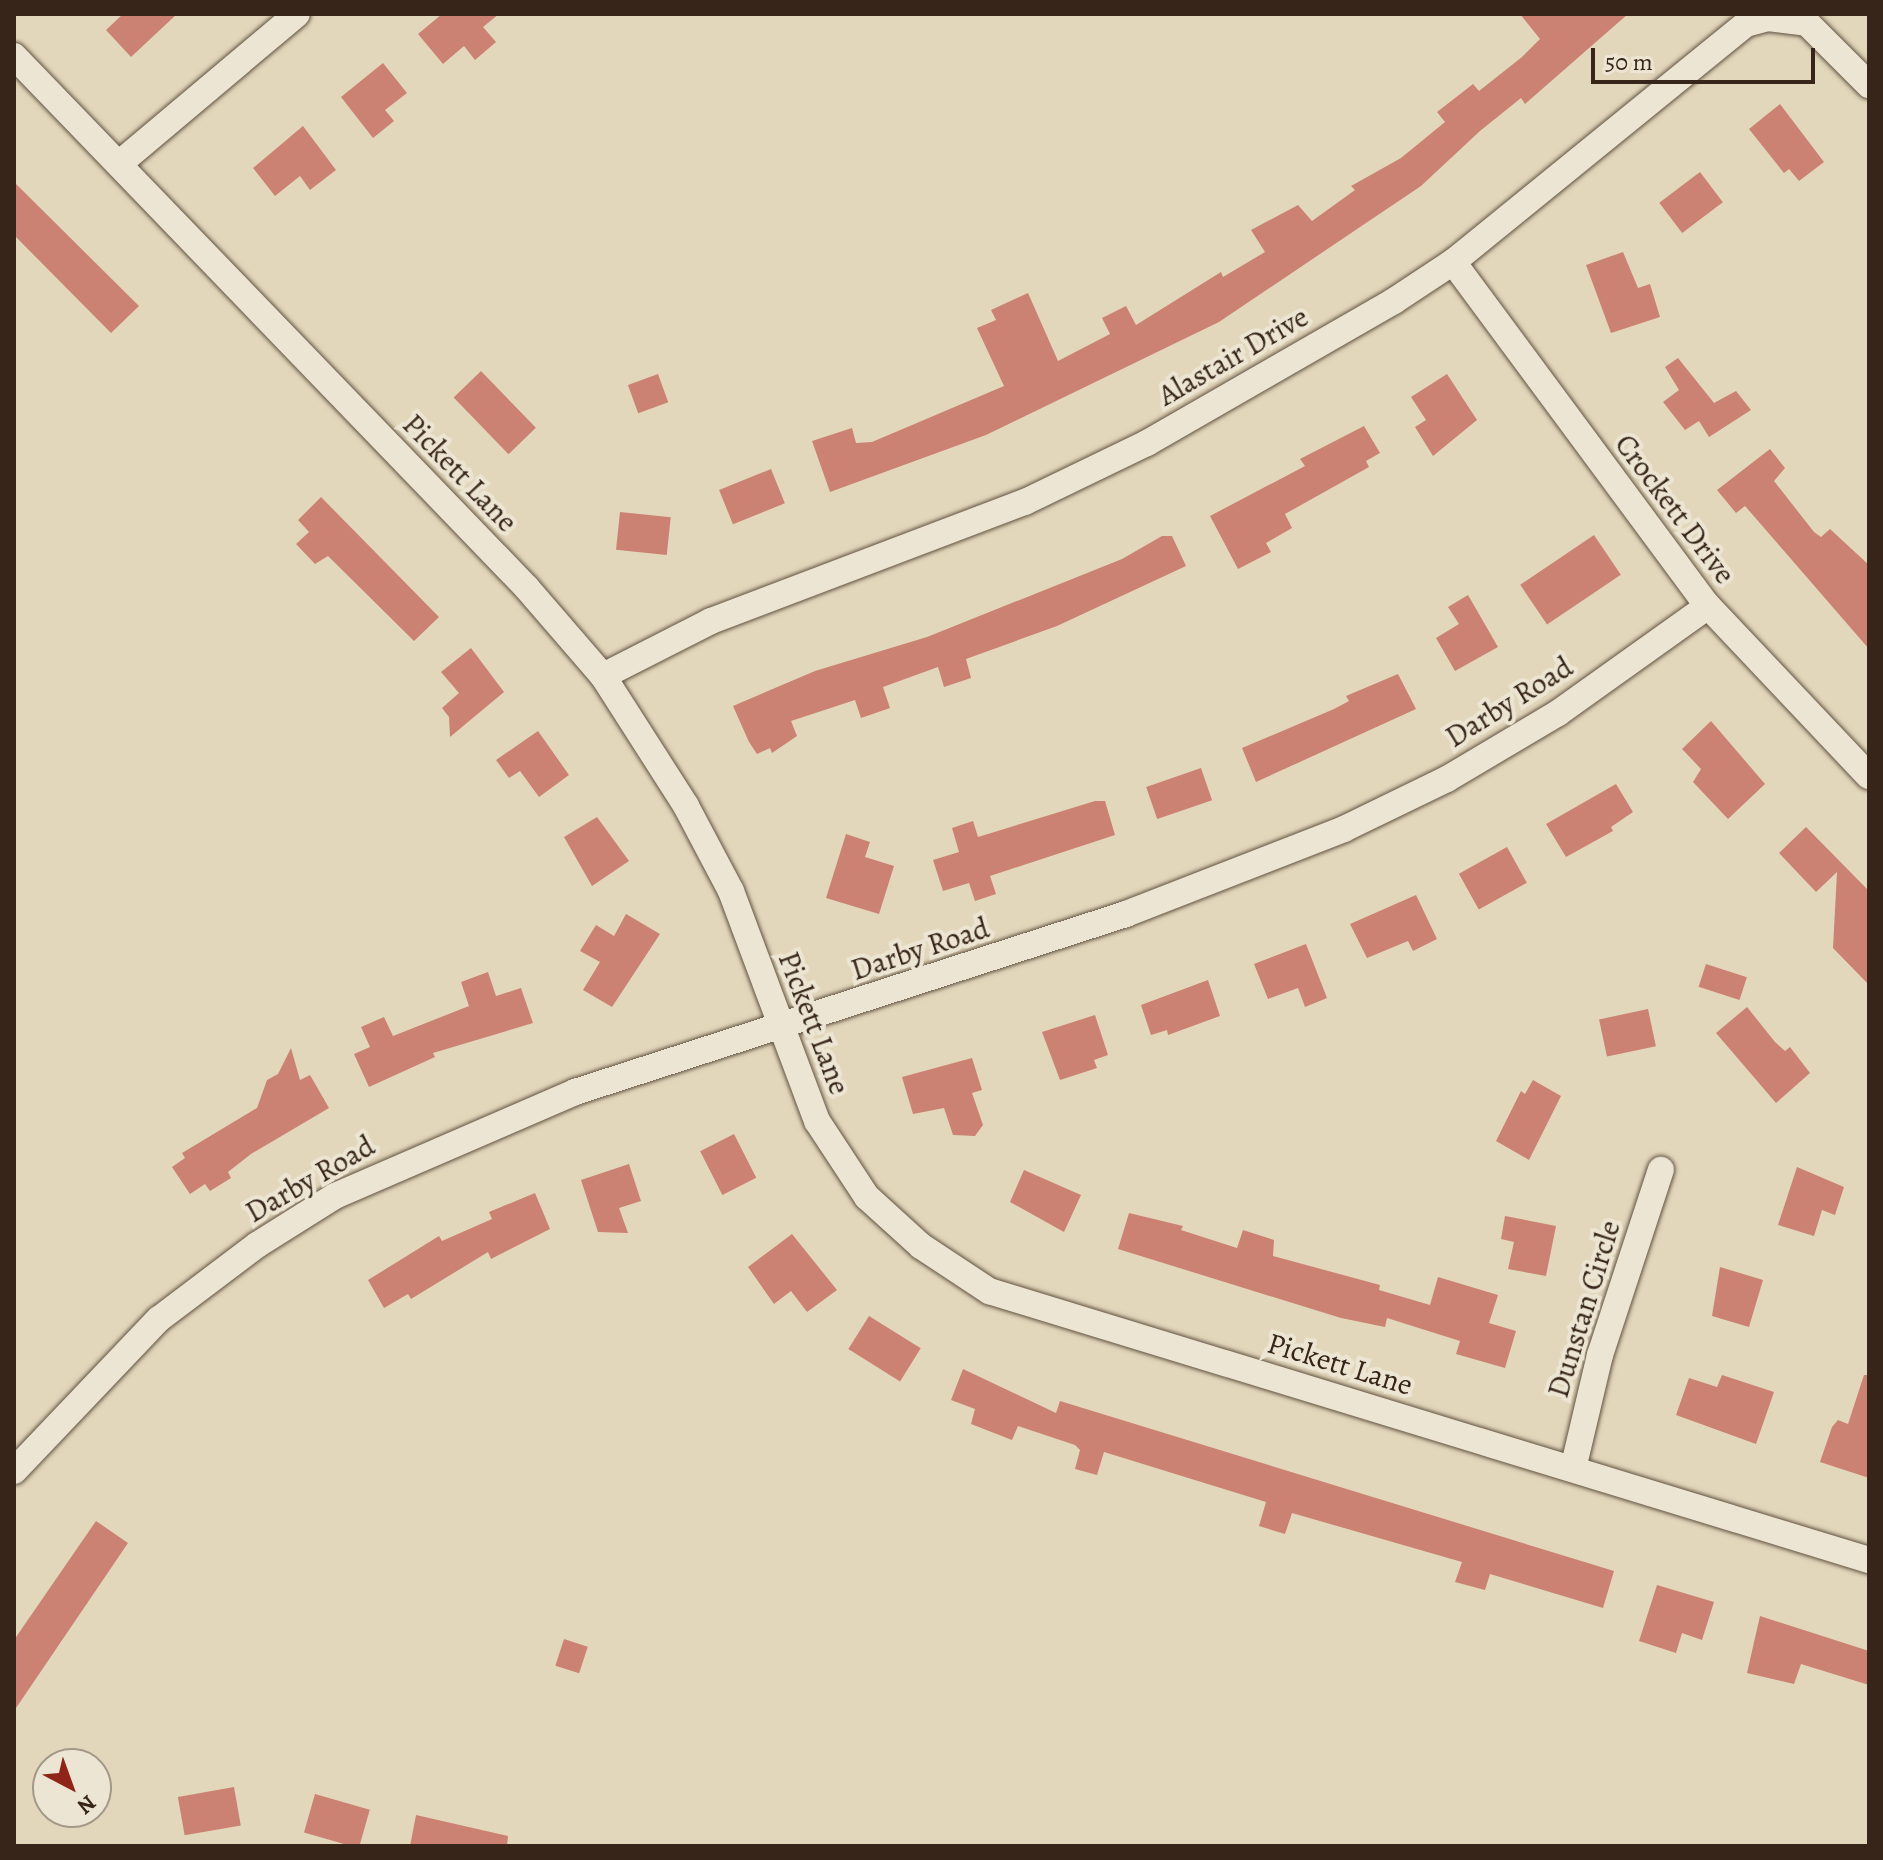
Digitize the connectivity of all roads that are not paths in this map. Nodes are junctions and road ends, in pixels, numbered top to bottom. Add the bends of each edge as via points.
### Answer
1 (297, 14) edge
2 (14, 56) edge
3 (1869, 85) edge
4 (120, 163) junction
5 (1453, 262) junction
6 (1708, 606) junction
7 (603, 676) junction
8 (1869, 776) edge
9 (781, 1029) junction
10 (1661, 1170) dead end
11 (1573, 1469) junction
12 (14, 1471) edge
13 (1869, 1560) edge

1 - 4 street
2 - 4 street, Pickett Lane
3 - 5 street, Alastair Drive via 1832,44 1793,18 1746,24
4 - 7 street, Pickett Lane via 527,588
5 - 6 street, Crockett Drive
5 - 7 street, Alastair Drive via 1367,317 1079,476 1025,502 711,621
6 - 8 street, Crockett Drive
6 - 9 street, Darby Road via 1558,713 1447,779 1344,829 1126,914
7 - 9 street, Pickett Lane via 686,806 731,891
9 - 11 street, Pickett Lane via 817,1121 867,1197 921,1246 989,1291
9 - 12 street, Darby Road via 575,1092 335,1196 257,1245 159,1319
10 - 11 street, Dunstan Circle via 1600,1355
11 - 13 street, Pickett Lane

